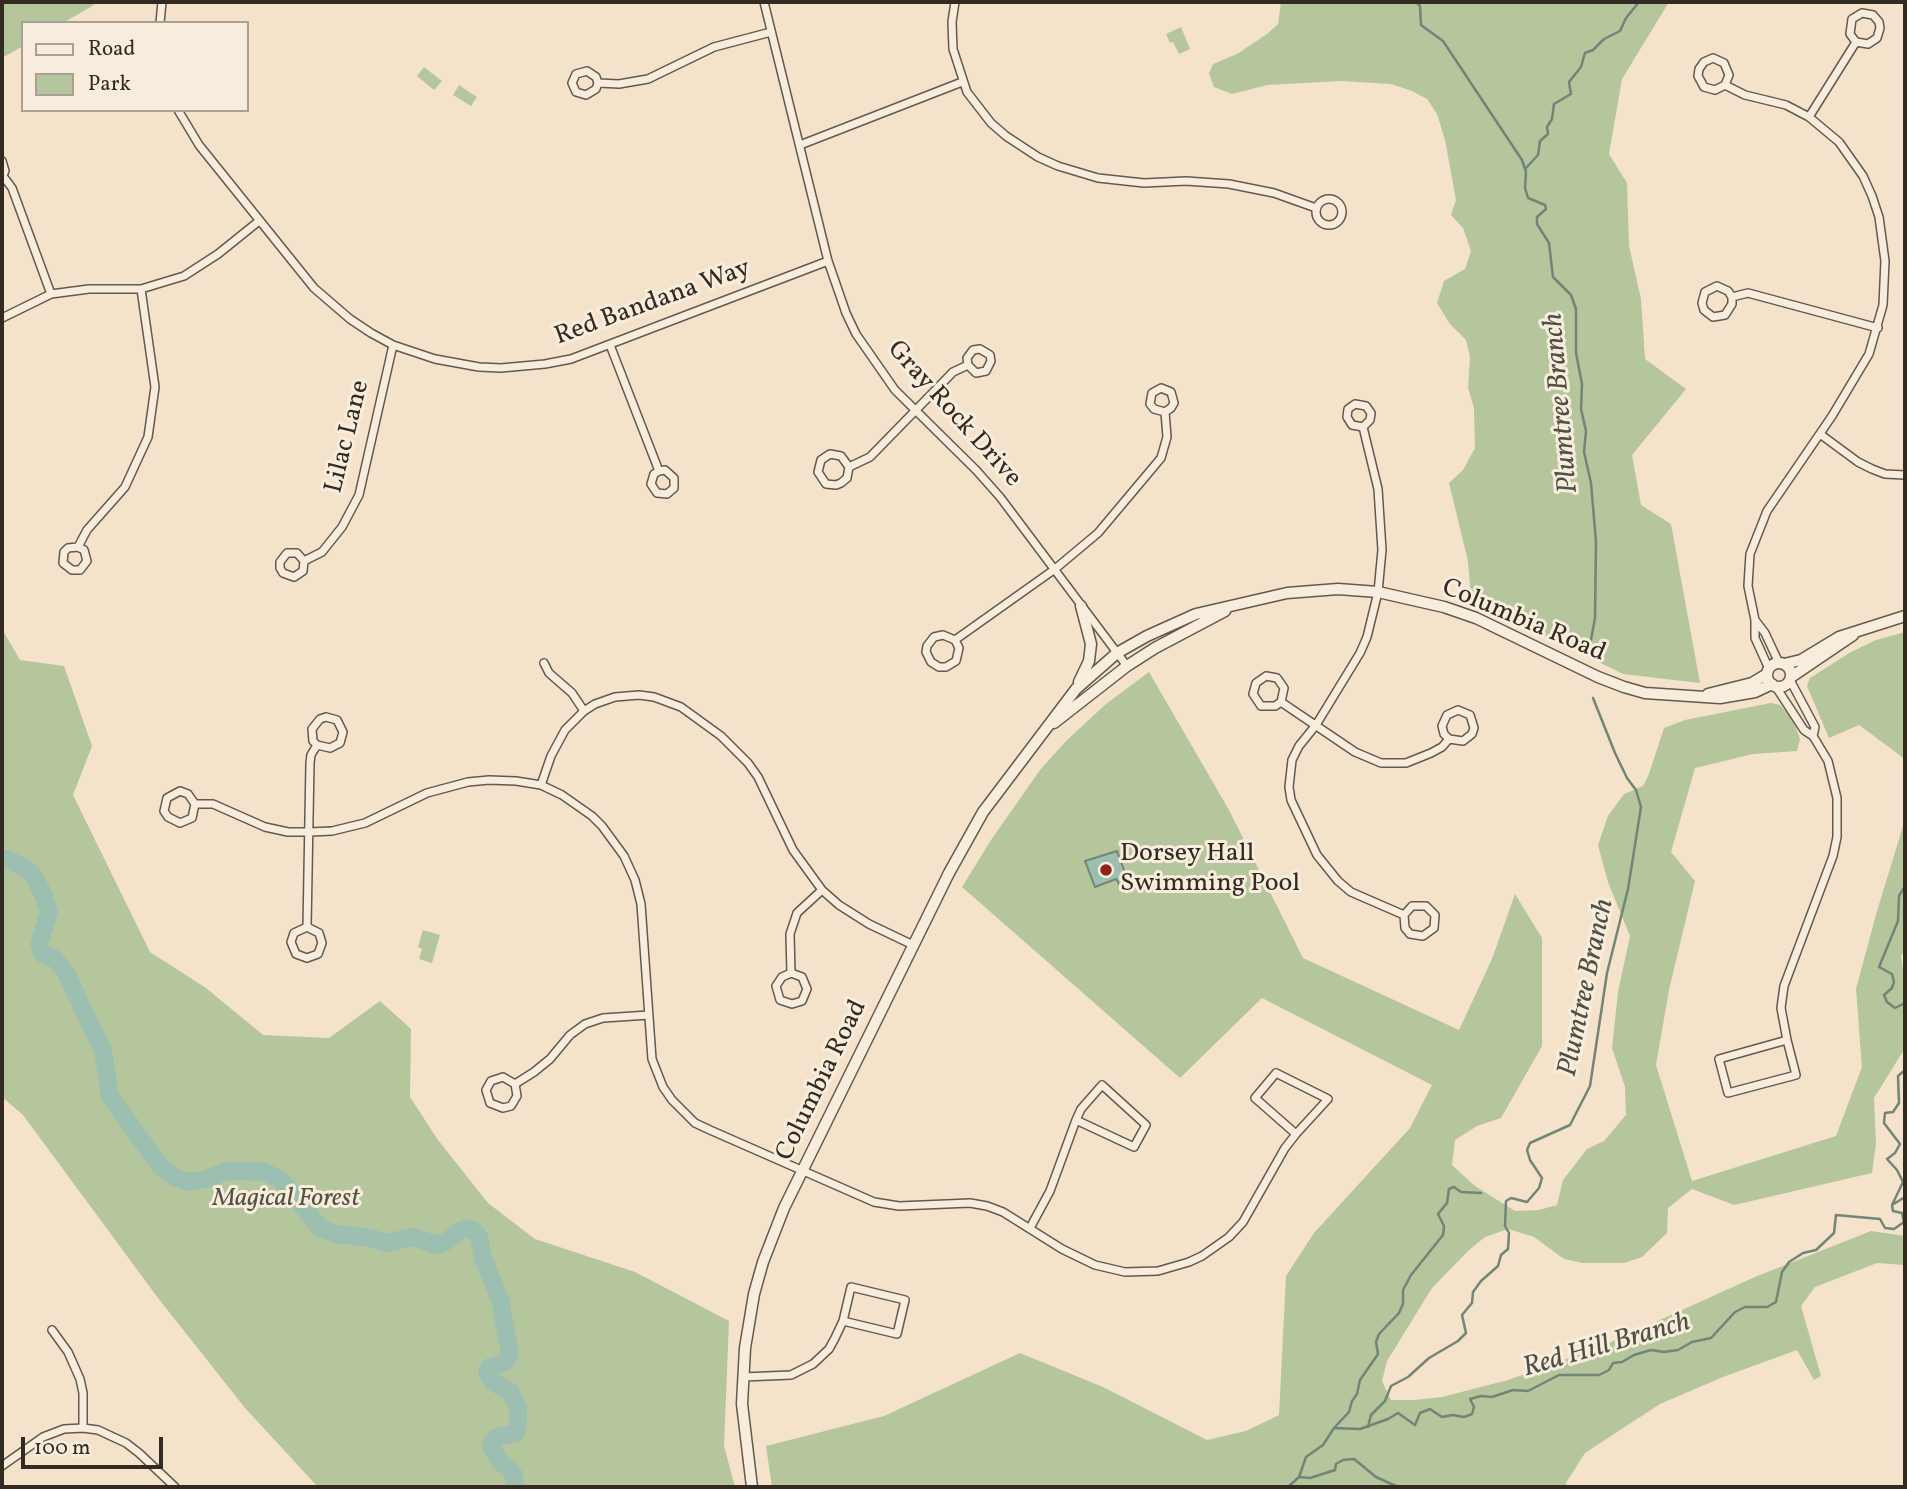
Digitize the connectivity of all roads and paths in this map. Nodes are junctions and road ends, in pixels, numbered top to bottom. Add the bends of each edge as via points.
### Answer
1 (162, 2) edge
2 (764, 2) edge
3 (955, 2) edge
4 (160, 21) edge
5 (771, 32) junction
6 (1856, 41) junction
7 (962, 82) junction
8 (598, 83) dead end
9 (1725, 85) junction
10 (179, 112) edge
11 (1810, 117) junction
12 (800, 145) junction
13 (2, 161) edge
14 (2, 177) edge
15 (1317, 208) dead end
16 (259, 221) junction
17 (828, 261) junction
18 (141, 289) junction
19 (51, 294) junction
20 (1732, 297) junction
21 (2, 318) edge
22 (1878, 328) junction
23 (393, 345) junction
24 (610, 345) junction
25 (968, 365) dead end
26 (916, 411) junction
27 (1165, 412) dead end
28 (1363, 427) dead end
29 (1820, 434) junction
30 (849, 467) junction
31 (659, 471) dead end
32 (1905, 475) edge
33 (78, 547) dead end
34 (304, 561) dead end
35 (1055, 569) junction
36 (1378, 592) junction
37 (1248, 601) junction
38 (1081, 606) junction
39 (1905, 616) edge
40 (1755, 620) junction
41 (1859, 631) junction
42 (955, 640) junction
43 (1118, 653) junction
44 (544, 663) dead end
45 (1781, 663) junction
46 (1127, 666) junction
47 (1791, 678) junction
48 (1771, 679) junction
49 (1076, 689) junction
50 (1281, 702) junction
51 (584, 711) junction
52 (1316, 725) junction
53 (1047, 728) junction
54 (1813, 736) junction
55 (1449, 739) junction
56 (317, 745) junction
57 (541, 785) junction
58 (195, 804) junction
59 (310, 832) junction
60 (822, 890) junction
61 (1404, 915) junction
62 (307, 927) junction
63 (913, 945) junction
64 (791, 973) junction
65 (649, 1015) junction
66 (1787, 1040) junction
67 (515, 1084) junction
68 (1076, 1120) junction
69 (1296, 1135) junction
70 (803, 1170) junction
71 (1030, 1228) junction
72 (843, 1321) junction
73 (52, 1330) dead end
74 (743, 1377) junction
75 (83, 1428) junction
76 (2, 1466) edge
77 (175, 1487) edge
78 (752, 1487) edge

1 - 4 street
2 - 5 street, Gray Rock Drive
3 - 7 street via 953,49
5 - 8 street via 714,47 648,79
5 - 12 street, Gray Rock Drive
6 - 6 street via 1850,34 1852,19 1862,13 1873,15 1881,28 1877,38 1868,44
6 - 11 street
7 - 12 street
7 - 15 street via 978,109 1006,136 1058,166 1121,181 1229,184
9 - 9 street via 1716,90 1704,87 1698,76 1704,62 1713,58 1724,63 1729,75
9 - 11 street
10 - 16 street, Red Bandana Way via 199,145
11 - 22 street via 1851,157 1879,217 1885,284
12 - 17 street, Gray Rock Drive
13 - 14 street
14 - 19 street via 15,195
16 - 18 street via 203,265
16 - 23 street, Red Bandana Way via 314,288 350,319
17 - 24 street, Red Bandana Way
17 - 26 street, Gray Rock Drive via 856,334 879,370
18 - 19 street
18 - 33 street via 155,387 148,437 125,487
19 - 21 street
20 - 20 street via 1722,287 1710,288 1702,298 1704,310 1713,317 1725,315
20 - 22 street via 1748,293
22 - 29 street via 1859,374
23 - 24 street, Red Bandana Way via 435,359 501,368 571,359
23 - 34 street, Lilac Lane via 352,512 322,552
24 - 31 street
25 - 26 street via 953,372
26 - 30 street via 870,457
26 - 35 street, Gray Rock Drive via 976,470
27 - 35 street via 1167,437 1153,469 1090,541
28 - 36 street via 1378,489 1382,550
29 - 32 street via 1872,469
29 - 40 street via 1757,532 1748,572
30 - 30 street via 847,478 836,485 826,484 818,472 821,460 830,454 841,456
35 - 38 street, Gray Rock Drive
35 - 42 street
36 - 37 street, Columbia Road via 1312,590
36 - 48 street, Columbia Road via 1476,618 1624,687 1697,697
36 - 52 street via 1360,653
37 - 43 street, Columbia Road via 1196,614
37 - 46 street, Columbia Road via 1177,635
38 - 43 street, Gray Rock Drive
38 - 49 street via 1091,651
39 - 41 street
40 - 45 street
40 - 48 street via 1755,638
41 - 45 street via 1839,637 1801,660
41 - 47 street
42 - 42 street via 943,635 930,641 926,652 931,662 939,667 951,665 958,655
43 - 46 street, Gray Rock Drive
43 - 49 street, Columbia Road
44 - 51 street
45 - 47 street via 1790,669
45 - 48 street
46 - 53 street, Columbia Road
47 - 48 street via 1783,687
47 - 54 street via 1815,727
48 - 54 street via 1804,730
49 - 53 street, Columbia Road
50 - 50 street via 1284,688 1277,678 1266,676 1256,683 1253,694 1261,706
50 - 52 street
51 - 57 street via 558,742
51 - 60 street via 615,697 639,695 681,706 709,727 758,777 793,850
52 - 55 street via 1355,752 1381,763 1419,759
52 - 61 street via 1299,746 1289,773 1297,813 1317,855 1338,881 1361,897
53 - 63 street, Columbia Road via 983,812
54 - 66 street via 1828,761 1835,786 1837,837 1784,986 1781,1008
55 - 55 street via 1468,738 1474,728 1470,715 1458,710 1447,715 1442,726
56 - 56 street via 311,734 315,722 326,717 337,720 344,732 340,743 330,748
56 - 59 street via 310,763
57 - 59 street via 468,782 427,793 365,823
57 - 65 street via 592,816 631,869 641,904
58 - 58 street via 180,792 167,798 164,811 180,823 192,818
58 - 59 street via 213,804 265,827
59 - 62 street
60 - 63 street via 869,924
60 - 64 street via 797,913 792,925
61 - 61 street via 1410,934 1423,936 1434,928 1435,915 1426,906 1412,906
62 - 62 street via 294,933 291,942 296,954 307,958 318,954 322,943 319,933
63 - 70 street, Columbia Road
64 - 64 street via 779,980 776,991 780,1000 792,1004 802,1000 807,989 802,977
65 - 67 street via 584,1024 550,1059
65 - 70 street via 657,1074 682,1112 710,1130
66 - 66 street via 1719,1059 1728,1093 1796,1074
67 - 67 street via 503,1077 491,1081 486,1090 490,1103 511,1106 517,1096
68 - 68 street via 1102,1085 1146,1125 1135,1147
68 - 71 street via 1050,1191
69 - 69 street via 1328,1100 1276,1073 1255,1098
69 - 71 street via 1243,1222 1215,1248 1189,1262 1142,1272 1110,1269 1080,1259
70 - 71 street via 874,1202 915,1207 978,1204
70 - 74 street, Columbia Road via 762,1262 748,1324
72 - 72 street via 851,1287 905,1300 897,1334
72 - 74 street via 828,1349 813,1364 791,1375
73 - 75 street via 80,1379
74 - 78 street, Columbia Road via 744,1435
75 - 76 street via 43,1437
75 - 77 street via 126,1443

